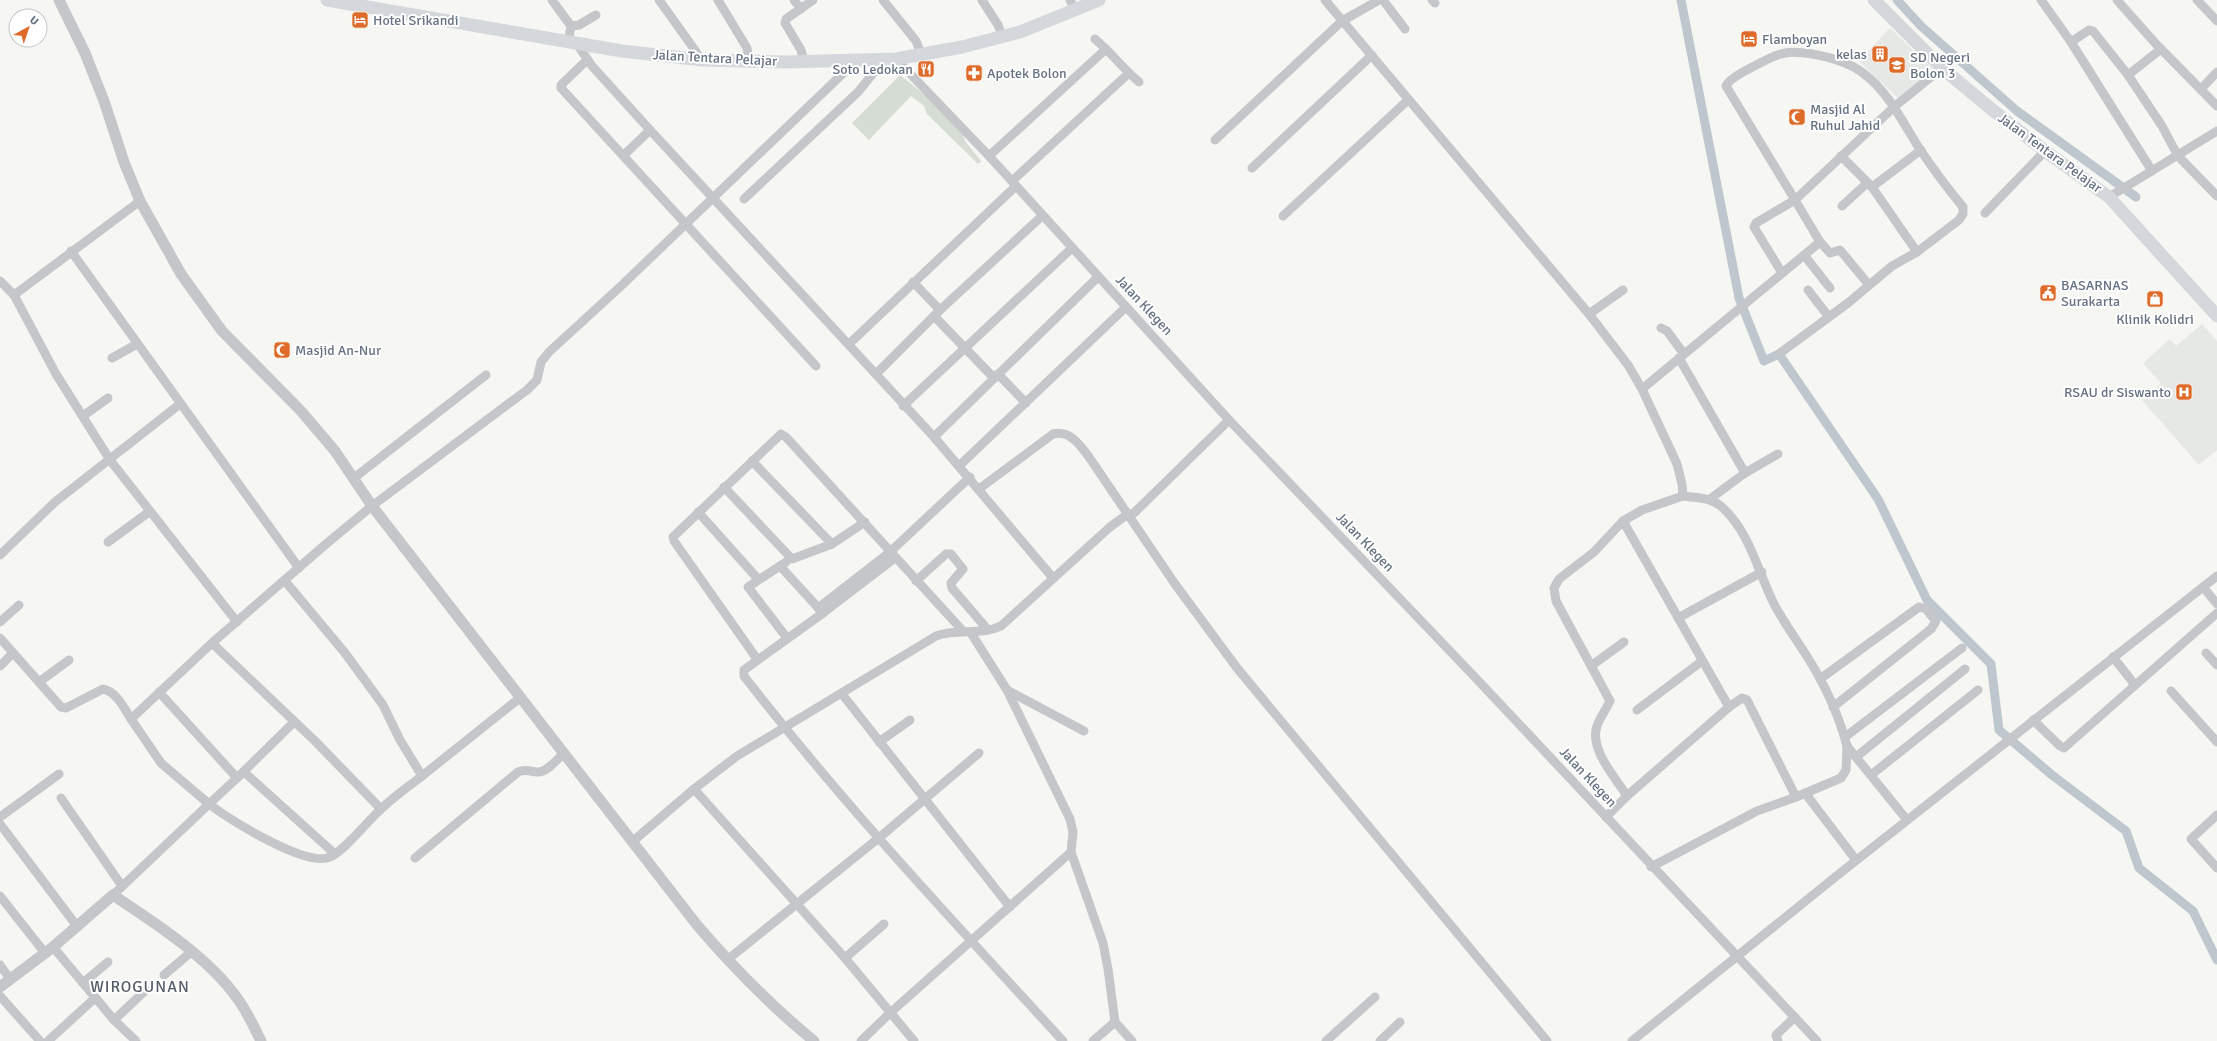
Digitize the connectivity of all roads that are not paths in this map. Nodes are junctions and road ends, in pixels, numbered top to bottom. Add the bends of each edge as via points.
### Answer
1 (58, 0) edge
2 (327, 0) edge
3 (552, 0) edge
4 (659, 0) edge
5 (718, 0) edge
6 (794, 0) edge
7 (813, 0) edge
8 (883, 0) edge
9 (982, 0) edge
10 (1099, 0) edge
11 (1325, 0) edge
12 (1379, 0) edge
13 (1383, 0) edge
14 (1874, 0) edge
15 (2041, 0) edge
16 (2117, 0) edge
17 (2197, 0) edge
18 (1073, 5) edge
19 (801, 9) junction
20 (596, 15) dead end
21 (1342, 21) junction
22 (2217, 21) edge
23 (571, 26) junction
24 (1404, 30) dead end
25 (1003, 38) junction
26 (1095, 39) dead end
27 (2071, 42) junction
28 (573, 44) junction
29 (1106, 49) junction
30 (2161, 49) junction
31 (921, 54) junction
32 (1372, 55) junction
33 (890, 59) junction
34 (587, 60) junction
35 (702, 60) junction
36 (749, 60) junction
37 (856, 60) junction
38 (804, 61) junction
39 (1942, 68) junction
40 (2217, 72) edge
41 (1129, 73) junction
42 (2128, 75) junction
43 (1138, 82) dead end
44 (2200, 89) junction
45 (1408, 100) junction
46 (2217, 106) edge
47 (1894, 107) junction
48 (650, 130) junction
49 (2217, 131) edge
50 (1215, 140) dead end
51 (1921, 150) junction
52 (2045, 151) junction
53 (624, 156) junction
54 (989, 156) junction
55 (1841, 156) junction
56 (2178, 156) junction
57 (1252, 168) dead end
58 (2152, 171) junction
59 (1014, 184) junction
60 (1869, 185) junction
61 (2117, 191) junction
62 (2217, 196) edge
63 (713, 197) junction
64 (744, 199) dead end
65 (1795, 200) junction
66 (140, 201) junction
67 (1842, 206) dead end
68 (1985, 213) dead end
69 (1042, 216) junction
70 (1283, 216) dead end
71 (686, 224) junction
72 (1820, 242) junction
73 (1072, 248) junction
74 (71, 251) junction
75 (1917, 252) junction
76 (1804, 255) junction
77 (1782, 272) junction
78 (1098, 277) junction
79 (0, 281) edge
80 (913, 282) junction
81 (1869, 285) junction
82 (1830, 288) dead end
83 (1623, 290) dead end
84 (1808, 290) dead end
85 (14, 295) junction
86 (1126, 307) junction
87 (937, 313) junction
88 (1589, 314) junction
89 (2217, 316) edge
90 (1829, 317) junction
91 (1661, 328) dead end
92 (137, 344) junction
93 (849, 344) junction
94 (963, 348) junction
95 (1780, 353) dead end
96 (1681, 356) junction
97 (112, 358) dead end
98 (816, 366) dead end
99 (486, 374) dead end
100 (876, 374) junction
101 (996, 376) junction
102 (1642, 389) junction
103 (108, 398) dead end
104 (1026, 402) junction
105 (180, 404) junction
106 (903, 406) junction
107 (83, 416) junction
108 (1229, 420) junction
109 (934, 437) junction
110 (1778, 454) dead end
111 (110, 460) junction
112 (752, 461) junction
113 (959, 466) junction
114 (1745, 473) junction
115 (970, 477) junction
116 (354, 478) junction
117 (724, 487) junction
118 (979, 489) junction
119 (1683, 496) junction
120 (1710, 499) junction
121 (372, 506) junction
122 (149, 512) junction
123 (698, 512) junction
124 (1128, 515) junction
125 (1623, 521) junction
126 (865, 522) junction
127 (108, 542) dead end
128 (832, 544) junction
129 (0, 555) edge
130 (893, 555) junction
131 (792, 559) junction
132 (780, 566) junction
133 (299, 568) junction
134 (1762, 572) junction
135 (1053, 578) junction
136 (758, 579) junction
137 (285, 580) junction
138 (2216, 580) edge
139 (916, 581) junction
140 (2203, 587) junction
141 (2217, 604) edge
142 (19, 605) dead end
143 (820, 611) junction
144 (2217, 613) edge
145 (1678, 618) junction
146 (0, 622) edge
147 (237, 622) junction
148 (988, 630) junction
149 (966, 631) junction
150 (0, 638) edge
151 (787, 638) junction
152 (1624, 642) dead end
153 (212, 643) junction
154 (1962, 648) dead end
155 (13, 653) junction
156 (2206, 653) dead end
157 (2113, 657) junction
158 (757, 659) junction
159 (68, 660) dead end
160 (1702, 661) junction
161 (2217, 665) edge
162 (0, 666) edge
163 (1591, 666) junction
164 (1965, 670) dead end
165 (1820, 679) junction
166 (39, 682) junction
167 (2135, 685) junction
168 (1007, 690) junction
169 (1978, 690) dead end
170 (2171, 691) dead end
171 (159, 692) junction
172 (842, 694) junction
173 (521, 697) junction
174 (1728, 707) junction
175 (1833, 707) junction
176 (1637, 710) dead end
177 (132, 719) junction
178 (910, 720) dead end
179 (2033, 720) junction
180 (294, 722) junction
181 (784, 727) junction
182 (1084, 731) dead end
183 (1845, 737) junction
184 (879, 742) junction
185 (2217, 742) edge
186 (1847, 746) junction
187 (564, 753) junction
188 (979, 753) dead end
189 (1856, 757) junction
190 (244, 772) junction
191 (59, 774) dead end
192 (1871, 775) junction
193 (422, 776) junction
194 (237, 778) junction
195 (694, 789) junction
196 (1805, 793) junction
197 (1627, 796) junction
198 (1796, 796) junction
199 (61, 798) dead end
200 (923, 799) junction
201 (206, 806) junction
202 (380, 809) junction
203 (2217, 815) edge
204 (0, 817) edge
205 (1606, 817) junction
206 (1907, 820) junction
207 (0, 824) edge
208 (880, 837) junction
209 (632, 842) junction
210 (1071, 852) junction
211 (335, 854) junction
212 (415, 858) dead end
213 (1856, 860) junction
214 (1651, 867) junction
215 (2217, 868) edge
216 (122, 886) junction
217 (113, 895) junction
218 (0, 896) edge
219 (796, 903) junction
220 (1010, 907) junction
221 (884, 924) dead end
222 (76, 925) junction
223 (971, 940) junction
224 (49, 950) junction
225 (191, 952) junction
226 (1738, 956) junction
227 (845, 958) junction
228 (727, 960) junction
229 (108, 962) dead end
230 (0, 965) edge
231 (164, 976) dead end
232 (10, 979) junction
233 (83, 983) junction
234 (0, 987) edge
235 (147, 989) dead end
236 (0, 996) edge
237 (1375, 997) dead end
238 (95, 998) junction
239 (890, 1013) junction
240 (1795, 1017) junction
241 (114, 1020) junction
242 (1115, 1022) junction
243 (1400, 1022) dead end
244 (40, 1041) edge
245 (48, 1041) edge
246 (136, 1041) edge
247 (261, 1041) edge
248 (814, 1041) edge
249 (861, 1041) edge
250 (914, 1041) edge
251 (1063, 1041) edge
252 (1093, 1041) edge
253 (1132, 1041) edge
254 (1326, 1041) edge
255 (1380, 1041) edge
256 (1547, 1041) edge
257 (1632, 1041) edge
258 (1778, 1041) edge
259 (1817, 1041) edge

1 - 66 street via 85,53
2 - 28 main road, Jalan Tentara Pelajar via 518,32
3 - 23 street
4 - 35 street
5 - 36 street via 747,48
6 - 19 street
7 - 19 street
8 - 31 street via 916,41
9 - 25 street
10 - 18 main road, Jalan Tentara Pelajar
11 - 21 street
12 - 21 street
13 - 24 street
14 - 39 main road, Jalan Tentara Pelajar
15 - 27 street
16 - 30 street
17 - 22 street
18 - 25 main road, Jalan Tentara Pelajar
19 - 38 street via 786,19 785,23 801,50
20 - 23 street via 579,26
21 - 32 street
21 - 50 street
23 - 28 street
25 - 31 main road, Jalan Tentara Pelajar
26 - 29 street
27 - 42 street via 2089,30 2092,31
27 - 58 street
28 - 34 street
28 - 35 main road, Jalan Tentara Pelajar
29 - 41 street
29 - 54 street
30 - 42 street
30 - 44 street
31 - 33 main road, Jalan Tentara Pelajar
32 - 45 street
32 - 57 street
33 - 37 main road, Jalan Tentara Pelajar
33 - 54 street, Jalan Klegen
33 - 64 street
34 - 48 street
34 - 53 street via 561,85 561,88
35 - 36 main road, Jalan Tentara Pelajar
36 - 38 main road, Jalan Tentara Pelajar
37 - 38 main road, Jalan Tentara Pelajar
37 - 63 street
39 - 47 street
39 - 52 main road, Jalan Tentara Pelajar
40 - 44 street
41 - 43 street
41 - 59 street
42 - 56 street via 2160,123
44 - 46 street
45 - 70 street
45 - 88 street
47 - 51 street
47 - 55 street
47 - 65 street via 1878,87 1857,69 1818,55 1796,52 1777,54 1729,81 1726,89
48 - 53 street
48 - 63 street
49 - 56 street
51 - 60 street
51 - 75 street via 1963,207 1963,212 1959,220
52 - 61 main road, Jalan Tentara Pelajar
52 - 68 street
53 - 71 street
54 - 59 street, Jalan Klegen
55 - 60 street
55 - 65 street
56 - 58 street
56 - 62 street
58 - 61 street
59 - 69 street, Jalan Klegen
59 - 80 street
60 - 67 street
60 - 75 street
61 - 89 main road, Jalan Tentara Pelajar
63 - 71 street
63 - 93 street
65 - 72 street
65 - 77 street via 1756,223 1754,227
66 - 74 street
66 - 116 street via 181,274 222,331 291,400 335,451
69 - 73 street, Jalan Klegen
69 - 87 street
71 - 98 street
71 - 121 street via 549,352 541,362 537,380
72 - 76 street
72 - 81 street via 1830,253 1840,250
73 - 78 street, Jalan Klegen
73 - 94 street
74 - 85 street
74 - 92 street
75 - 81 street via 1892,266
76 - 77 street
76 - 82 street
77 - 96 street
78 - 86 street, Jalan Klegen
78 - 101 street
79 - 85 street
80 - 87 street
80 - 93 street
81 - 90 street
83 - 88 street
84 - 90 street
85 - 107 street via 56,374
86 - 104 street
86 - 108 street, Jalan Klegen
87 - 94 street
87 - 100 street
88 - 102 street
90 - 95 street
91 - 96 street via 1667,331
92 - 97 street
92 - 105 street
93 - 100 street
94 - 101 street
94 - 106 street
96 - 102 street
96 - 114 street
99 - 116 street
100 - 106 street
101 - 104 street
101 - 109 street
102 - 119 street via 1677,464
103 - 107 street
104 - 113 street
105 - 111 street
105 - 133 street
106 - 109 street
107 - 111 street
108 - 124 street via 1144,503
108 - 205 street, Jalan Klegen
109 - 113 street
110 - 114 street
111 - 122 street
111 - 129 street via 40,515
112 - 117 street
112 - 126 street via 783,434
112 - 128 street
113 - 115 street
114 - 120 street
115 - 118 street
115 - 130 street
116 - 121 street
117 - 123 street
117 - 131 street
118 - 124 street via 1053,434 1063,433 1073,438 1089,457
118 - 135 street
119 - 120 street
119 - 125 street via 1642,510
120 - 134 street via 1730,514
121 - 133 street
121 - 173 street
122 - 127 street
122 - 147 street
123 - 136 street
123 - 158 street via 674,534 674,541
124 - 135 street via 1120,519
124 - 256 street via 1237,668
125 - 145 street
125 - 163 street via 1600,547 1559,579 1554,588 1556,601
126 - 128 street
126 - 130 street
128 - 131 street
130 - 139 street
130 - 143 street
131 - 132 street
132 - 136 street
132 - 143 street
133 - 137 street
134 - 145 street
134 - 165 street via 1774,604
135 - 148 street via 1000,626
136 - 151 street via 749,585 748,589
137 - 147 street
137 - 193 street via 346,653 383,705
138 - 140 street
139 - 148 street via 946,554 951,554 963,569 951,583 952,588
139 - 149 street
140 - 141 street
140 - 157 street
142 - 146 street
143 - 151 street
144 - 167 street
145 - 160 street
147 - 153 street
148 - 149 street
149 - 168 street
149 - 172 street via 936,636
150 - 155 street
151 - 158 street
152 - 163 street
153 - 171 street
153 - 180 street
154 - 183 street
155 - 162 street
155 - 166 street
156 - 161 street
157 - 167 street
157 - 179 street
158 - 181 street via 743,673
159 - 166 street
160 - 174 street
160 - 176 street
163 - 197 street via 1610,701 1596,727 1595,742
164 - 189 street
165 - 175 street
165 - 175 street via 1919,607 1926,609 1936,621 1931,629
166 - 177 street via 63,709 96,691 110,691
167 - 179 street via 2064,748
168 - 182 street
168 - 210 street via 1070,819 1073,832
169 - 192 street
170 - 185 street
171 - 177 street
171 - 194 street
172 - 181 street
172 - 184 street
173 - 187 street
173 - 193 street
174 - 197 street
174 - 198 street via 1742,698 1747,700
175 - 183 street
177 - 201 street via 160,763
178 - 184 street
179 - 206 street
180 - 190 street
180 - 202 street
181 - 195 street via 737,756
181 - 208 street
183 - 186 street
184 - 200 street
186 - 189 street
186 - 196 street via 1846,770 1843,776
187 - 209 street
187 - 212 street via 542,772 524,769 518,772
188 - 200 street
189 - 192 street
190 - 194 street
190 - 211 street
191 - 204 street
192 - 206 street
193 - 202 street
194 - 201 street
195 - 209 street
195 - 219 street
196 - 198 street
196 - 213 street
197 - 205 street
198 - 214 street via 1757,811
199 - 216 street
200 - 208 street
200 - 220 street
201 - 211 street via 256,835 283,847 325,858
201 - 216 street
202 - 211 street
203 - 215 street via 2191,840
205 - 214 street, Jalan Klegen
206 - 213 street
207 - 222 street
208 - 219 street
208 - 223 street
209 - 228 street
210 - 220 street
210 - 242 street via 1103,944
213 - 226 street
214 - 226 street, Jalan Klegen
216 - 217 street
217 - 222 street
217 - 225 street via 158,924
218 - 224 street
219 - 227 street
219 - 228 street
220 - 223 street
221 - 227 street
222 - 224 street
223 - 239 street
223 - 251 street
224 - 232 street
224 - 233 street
225 - 231 street
225 - 247 street via 219,977 237,998
226 - 240 street, Jalan Klegen
226 - 257 street
227 - 239 street
228 - 248 street
229 - 233 street
230 - 232 street
232 - 234 street
233 - 238 street
235 - 241 street
236 - 244 street
237 - 254 street
238 - 241 street
238 - 245 street
239 - 249 street
239 - 250 street
240 - 258 street via 1778,1032
240 - 259 street, Jalan Klegen
241 - 246 street
242 - 252 street
242 - 253 street
243 - 255 street

